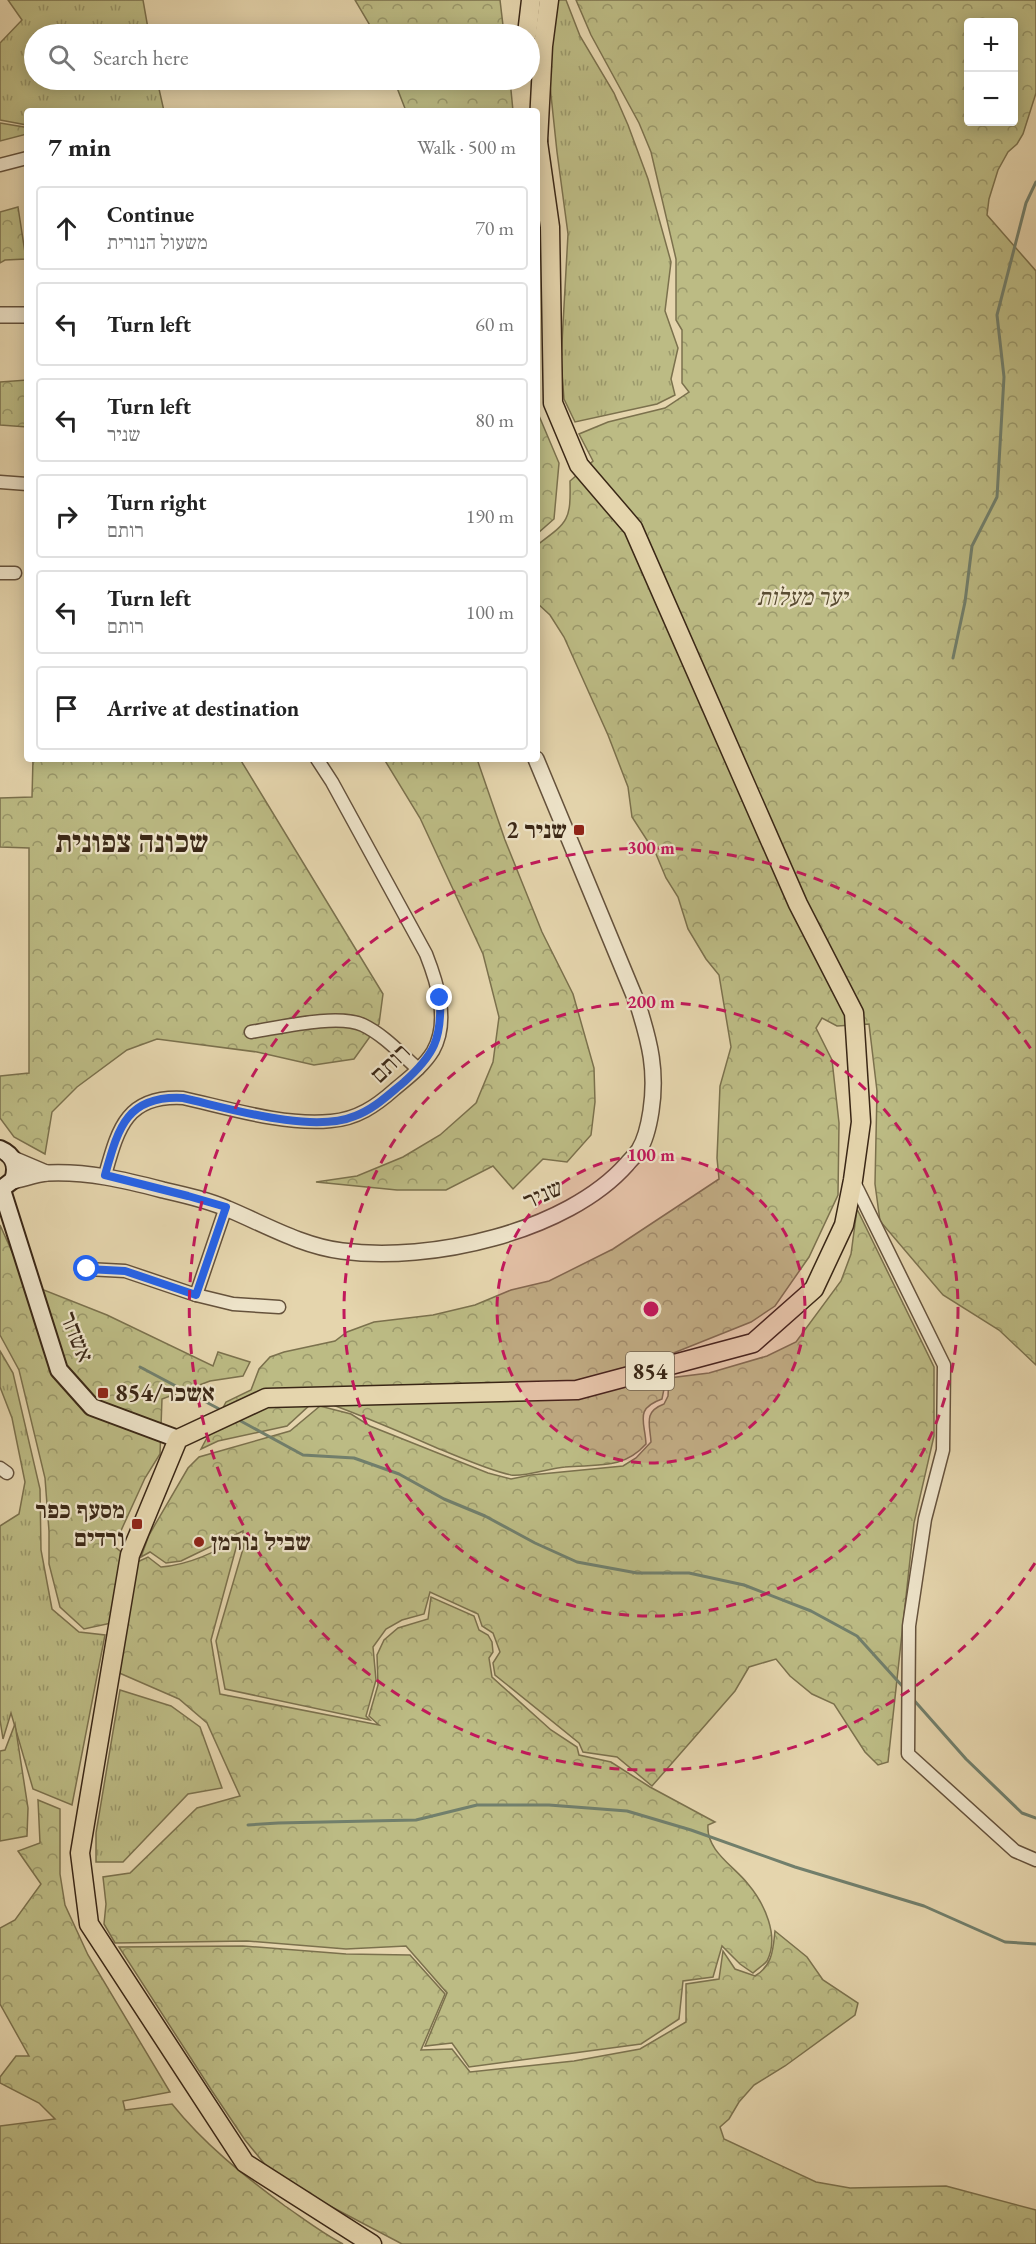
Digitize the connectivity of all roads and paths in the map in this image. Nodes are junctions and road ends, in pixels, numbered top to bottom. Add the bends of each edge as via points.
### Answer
1 (531, 0) edge
2 (549, 0) edge
3 (528, 24) edge
4 (530, 90) edge
5 (533, 108) edge
6 (539, 108) edge
7 (24, 159) edge
8 (540, 159) edge
9 (0, 165) edge
10 (0, 315) edge
11 (24, 315) edge
12 (0, 482) edge
13 (24, 484) edge
14 (0, 573) edge
15 (15, 573) dead end
16 (320, 762) edge
17 (537, 762) edge
18 (251, 1032) dead end
19 (418, 1069) junction
20 (7, 1154) edge
21 (46, 1173) junction
22 (105, 1175) junction
23 (853, 1180) junction
24 (5, 1187) edge
25 (226, 1207) junction
26 (87, 1269) dead end
27 (196, 1295) junction
28 (279, 1307) dead end
29 (178, 1439) junction
30 (1036, 1860) edge
31 (372, 2244) edge

1 - 3 main road
2 - 6 main road, 854
4 - 5 main road
7 - 9 street
8 - 23 main road, 854 via 550,227 553,403 579,465 633,528 798,904 854,1013 861,1122
10 - 11 street
12 - 13 street
14 - 15 street
16 - 19 street, רותם via 435,976 440,998 439,1036
17 - 25 street, שניר via 639,1005 650,1043 654,1091 649,1125 639,1150 613,1180 574,1206 487,1240 443,1249 397,1254 342,1251 310,1244
18 - 19 street via 313,1022 361,1024
19 - 22 street, רותם via 376,1106 354,1117 330,1122 294,1120 183,1098 147,1102 129,1115 117,1135
20 - 21 street, שניר
20 - 24 main road via 16,1174
21 - 22 street, שניר
21 - 24 street, שניר
22 - 25 street, שניר
23 - 29 main road, 854 via 844,1225 814,1289 753,1343 576,1390 266,1398
23 - 30 street via 944,1365 943,1450 925,1519 909,1626 908,1754 1015,1851
24 - 29 main road, אשחר via 59,1370 92,1407
25 - 27 street
26 - 27 street via 125,1271
27 - 28 street via 233,1304
29 - 31 main road via 129,1563 80,1853 89,1924 245,2163

